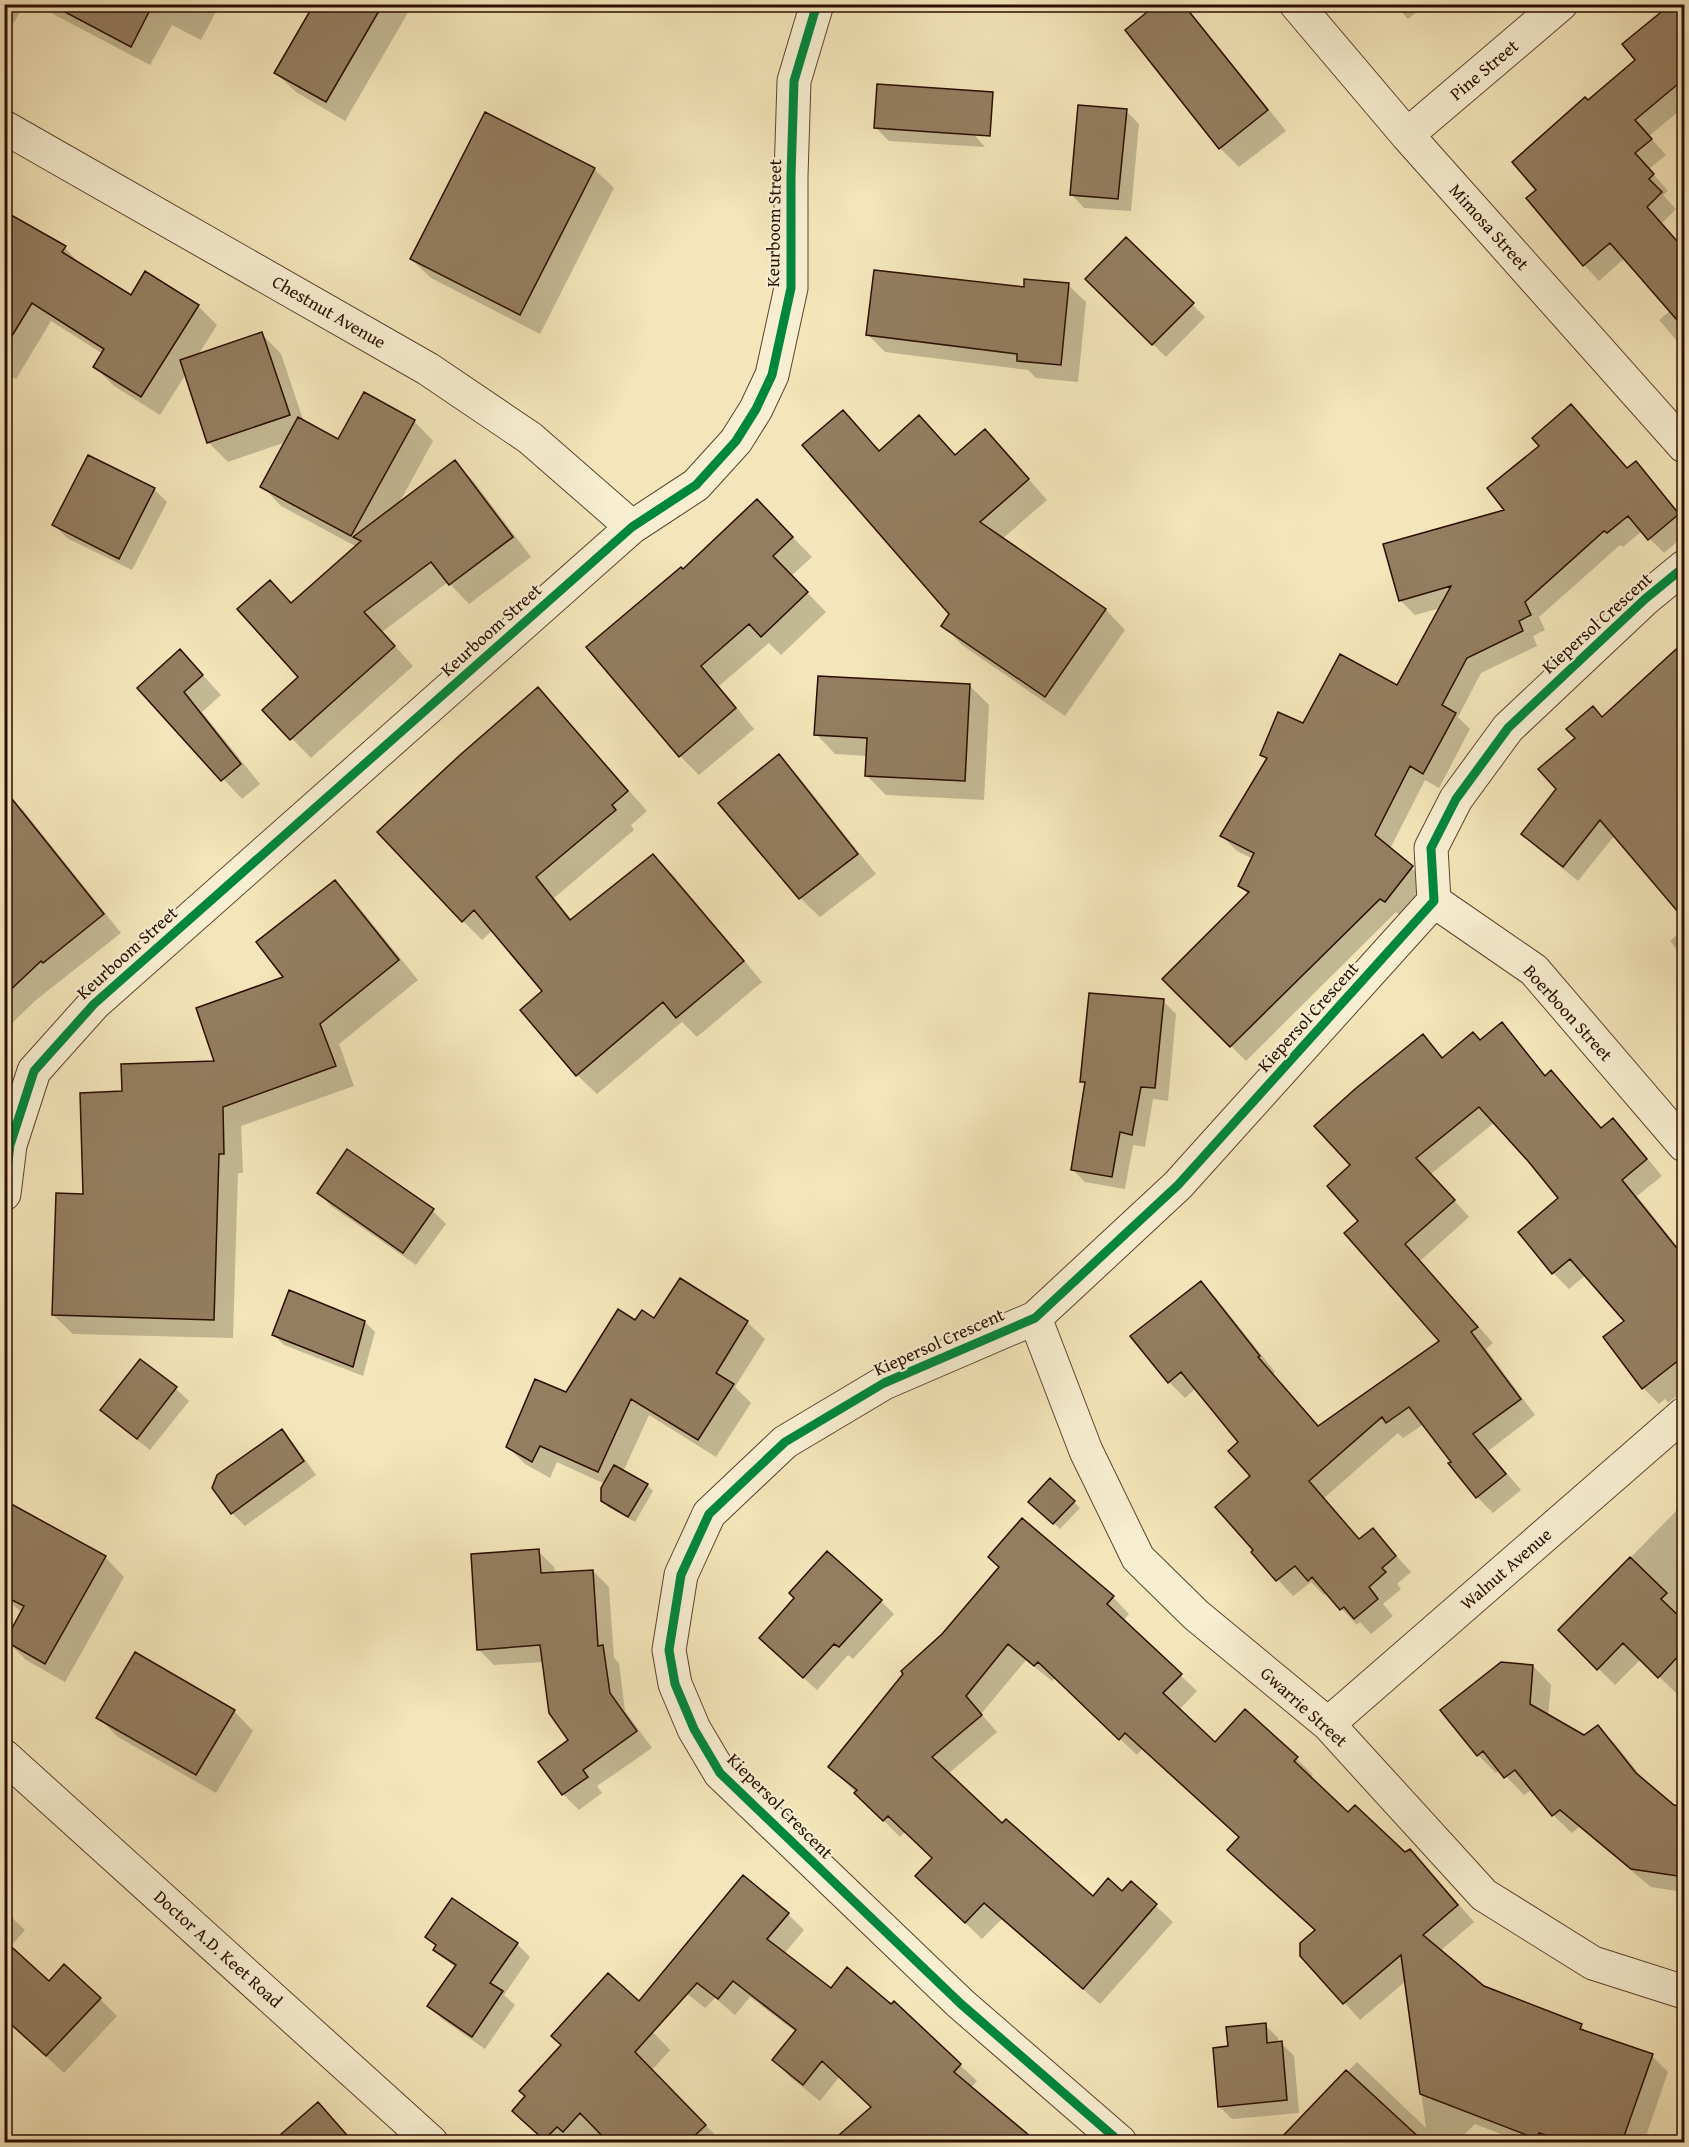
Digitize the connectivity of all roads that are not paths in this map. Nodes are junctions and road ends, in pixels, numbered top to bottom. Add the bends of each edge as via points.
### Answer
1 (817, 4) edge
2 (1296, 4) edge
3 (1561, 4) edge
4 (4, 127) edge
5 (1407, 135) junction
6 (1684, 446) edge
7 (632, 527) junction
8 (1684, 567) edge
9 (1434, 901) junction
10 (7, 1143) edge
11 (1684, 1145) edge
12 (4, 1194) edge
13 (1035, 1318) junction
14 (1684, 1414) edge
15 (1328, 1724) junction
16 (4, 1756) edge
17 (1684, 1992) edge
18 (432, 2142) edge
19 (1120, 2142) edge

1 - 7 street, Keurboom Street via 794,81 791,288 772,375 736,441 696,485
2 - 5 street, Mimosa Street
3 - 5 street, Pine Street
4 - 7 street, Chestnut Avenue via 428,369 530,438
5 - 6 street, Mimosa Street
7 - 10 street, Keurboom Street via 94,1004 34,1071
8 - 9 street, Kiepersol Crescent via 1644,599 1508,728 1456,799 1431,848
9 - 11 street, Boerboon Street via 1534,970
9 - 13 street, Kiepersol Crescent via 1178,1185
10 - 12 street, Keurboom Street
13 - 15 street, Gwarrie Street via 1086,1451 1138,1558 1196,1615
13 - 19 street, Kiepersol Crescent via 884,1383 785,1442 709,1514 681,1575 669,1650 675,1684 694,1729 720,1773 961,2004
14 - 15 street, Walnut Avenue
15 - 17 street, Gwarrie Street via 1484,1895 1593,1964
16 - 18 street, Doctor A.D. Keet Road

